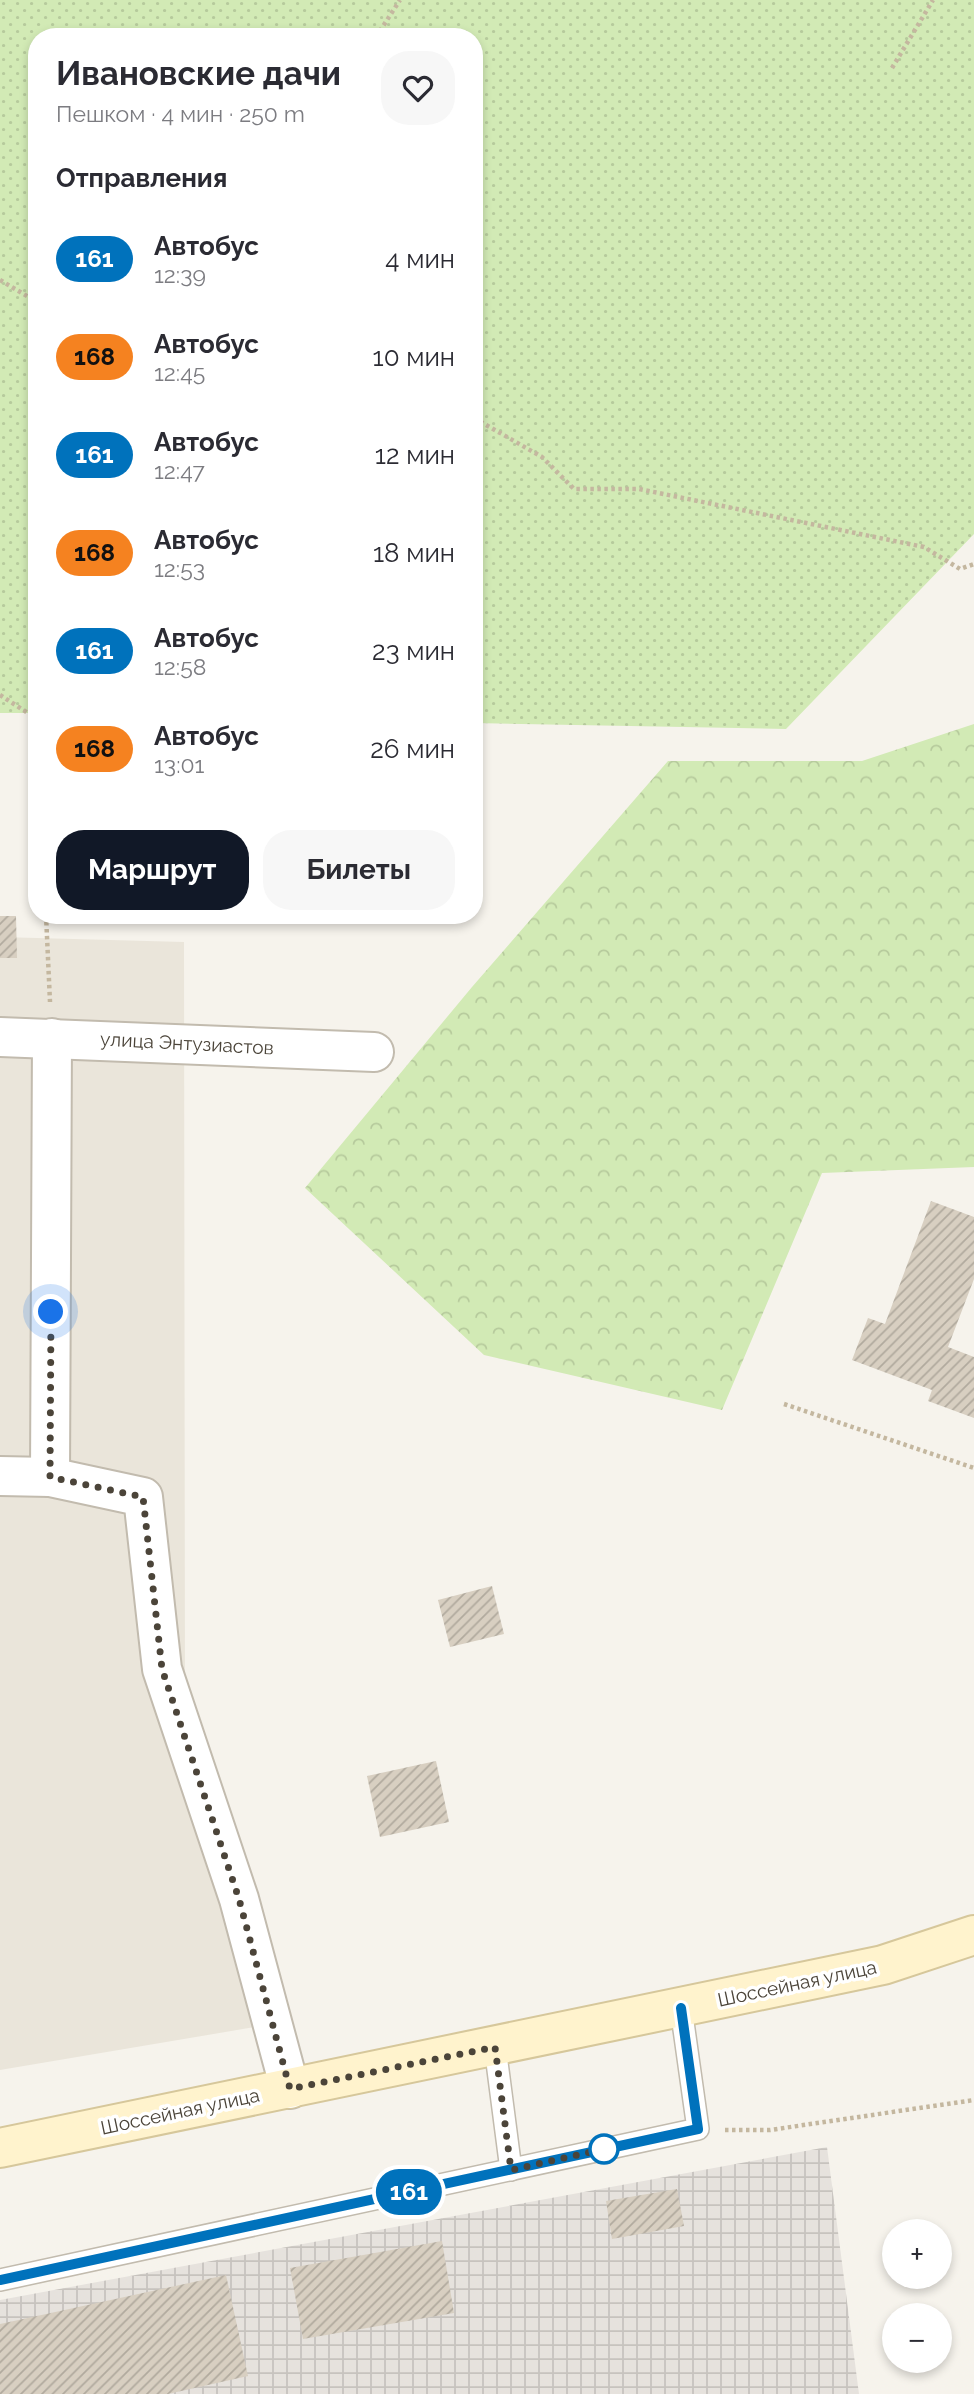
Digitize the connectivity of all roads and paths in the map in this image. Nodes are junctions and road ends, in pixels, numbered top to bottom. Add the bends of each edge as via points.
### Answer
1 (400, 0) edge
2 (933, 0) edge
3 (382, 28) edge
4 (892, 68) dead end
5 (0, 280) edge
6 (28, 297) edge
7 (483, 423) edge
8 (974, 564) edge
9 (0, 695) edge
10 (28, 712) edge
11 (46, 924) edge
12 (0, 1037) edge
13 (52, 1038) junction
14 (374, 1052) dead end
15 (784, 1404) dead end
16 (974, 1468) edge
17 (0, 1476) edge
18 (50, 1477) junction
19 (974, 1934) edge
20 (681, 2008) junction
21 (495, 2047) junction
22 (290, 2089) junction
23 (974, 2100) edge
24 (698, 2129) junction
25 (0, 2148) edge
26 (511, 2170) junction
27 (0, 2280) edge

1 - 3 path
2 - 4 path
5 - 6 path
7 - 8 path via 542,457 574,489 639,489 924,547 960,569
9 - 10 path
11 - 13 path
12 - 13 street, улица Энтузиастов
13 - 14 street, улица Энтузиастов
13 - 18 street
15 - 16 path
17 - 18 street
18 - 22 street via 143,1497 162,1669 239,1899
19 - 20 main road, Шоссейная улица via 883,1965
20 - 21 main road, Шоссейная улица
20 - 24 lane
21 - 22 main road, Шоссейная улица
21 - 26 lane
22 - 25 main road, Шоссейная улица
23 - 24 path via 770,2130
24 - 26 lane
26 - 27 lane

